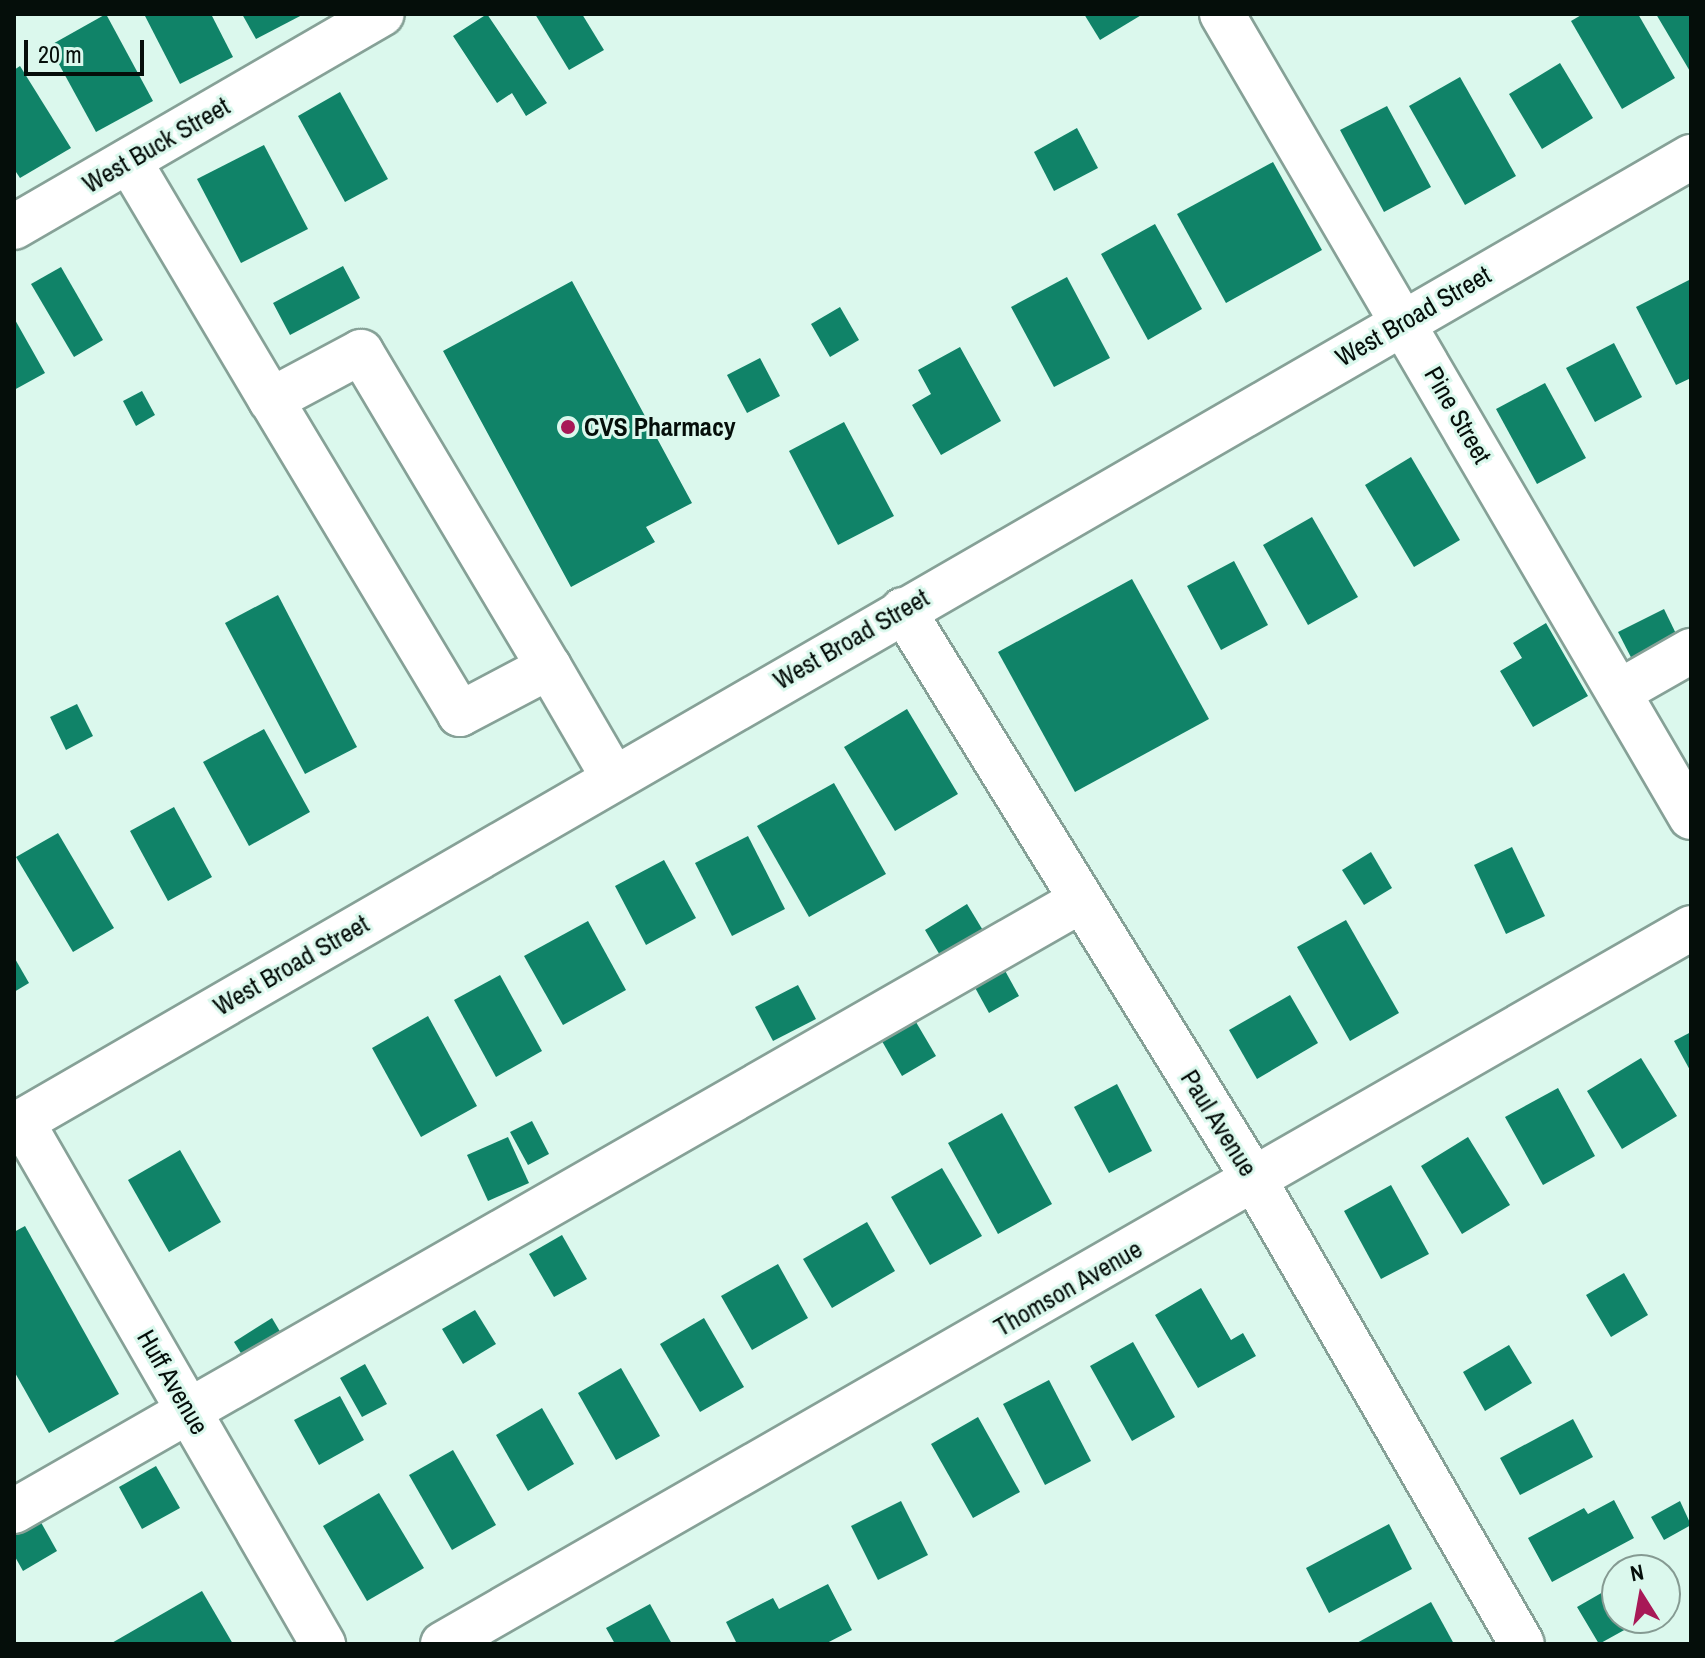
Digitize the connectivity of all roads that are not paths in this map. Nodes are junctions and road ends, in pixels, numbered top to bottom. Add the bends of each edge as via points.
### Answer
1 (382, 14) edge
2 (1222, 14) edge
3 (1691, 157) edge
4 (129, 161) junction
5 (14, 227) edge
6 (1404, 321) junction
7 (271, 400) junction
8 (903, 610) junction
9 (1691, 651) edge
10 (549, 667) junction
11 (1619, 692) junction
12 (613, 777) junction
13 (1691, 817) edge
14 (1080, 901) junction
15 (1691, 928) edge
16 (18, 1124) edge
17 (1255, 1181) junction
18 (190, 1410) junction
19 (14, 1511) edge
20 (323, 1644) edge
21 (443, 1644) edge
22 (1522, 1644) edge

1 - 4 street, West Buck Street
2 - 6 street, Pine Street
3 - 6 street, West Broad Street
4 - 5 street, West Buck Street
4 - 7 street
6 - 8 street, West Broad Street
6 - 11 street, Pine Street
7 - 10 street via 460,714
7 - 10 street via 361,352
8 - 12 street, West Broad Street
8 - 14 street, Paul Avenue
9 - 11 street
10 - 12 street
11 - 13 street, Pine Street
12 - 16 street, West Broad Street
14 - 17 street, Paul Avenue
14 - 18 street
15 - 17 street, Thomson Avenue
16 - 18 street, Huff Avenue
17 - 21 street, Thomson Avenue
17 - 22 street, Paul Avenue
18 - 19 street
18 - 20 street, Huff Avenue

